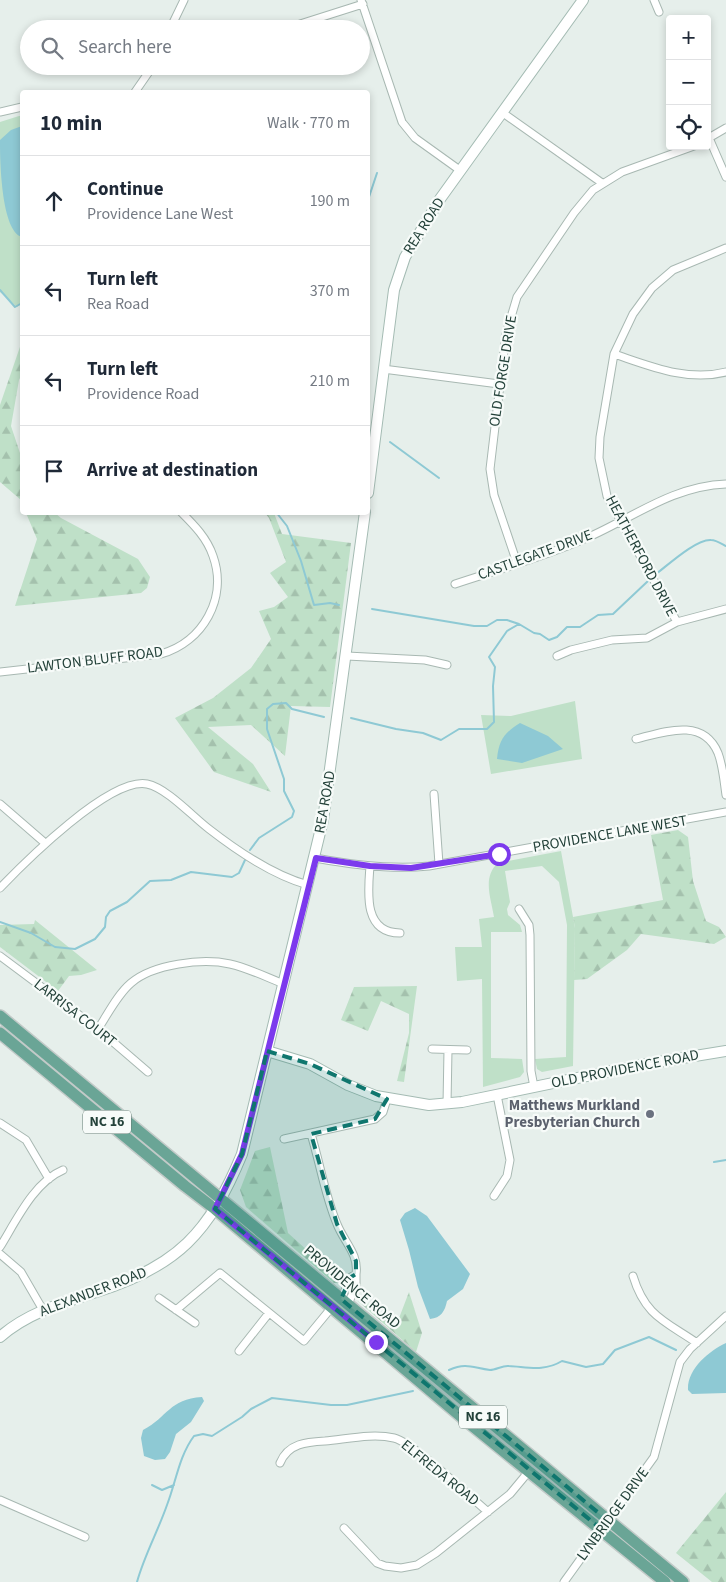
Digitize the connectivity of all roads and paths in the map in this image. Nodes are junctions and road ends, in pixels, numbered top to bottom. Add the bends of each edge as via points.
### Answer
1 (184, 0) edge
2 (583, 0) edge
3 (654, 0) edge
4 (362, 2) edge
5 (659, 12) dead end
6 (174, 20) edge
7 (311, 20) edge
8 (368, 20) edge
9 (370, 26) edge
10 (146, 75) edge
11 (136, 90) edge
12 (20, 107) edge
13 (0, 112) edge
14 (503, 113) junction
15 (726, 128) edge
16 (711, 136) edge
17 (711, 145) edge
18 (683, 150) edge
19 (461, 171) junction
20 (726, 178) edge
21 (602, 183) junction
22 (726, 248) edge
23 (614, 354) junction
24 (383, 369) junction
25 (726, 372) edge
26 (499, 384) junction
27 (370, 474) edge
28 (726, 484) edge
29 (184, 515) edge
30 (365, 515) edge
31 (620, 521) junction
32 (517, 563) junction
33 (455, 584) dead end
34 (726, 609) edge
35 (677, 622) junction
36 (346, 656) junction
37 (556, 656) dead end
38 (447, 665) dead end
39 (0, 672) edge
40 (636, 740) dead end
41 (434, 794) dead end
42 (726, 795) edge
43 (0, 804) edge
44 (726, 812) edge
45 (45, 843) junction
46 (316, 858) junction
47 (439, 864) junction
48 (370, 866) junction
49 (308, 885) junction
50 (0, 888) edge
51 (519, 909) dead end
52 (400, 933) dead end
53 (0, 956) edge
54 (284, 984) junction
55 (0, 1016) edge
56 (98, 1030) junction
57 (0, 1034) edge
58 (432, 1049) dead end
59 (448, 1050) junction
60 (467, 1050) dead end
61 (266, 1051) junction
62 (726, 1051) edge
63 (148, 1072) dead end
64 (534, 1087) junction
65 (497, 1095) junction
66 (386, 1099) junction
67 (447, 1104) junction
68 (0, 1123) edge
69 (311, 1134) junction
70 (284, 1140) dead end
71 (63, 1170) dead end
72 (49, 1179) junction
73 (494, 1196) dead end
74 (218, 1204) junction
75 (0, 1246) edge
76 (0, 1254) edge
77 (633, 1276) dead end
78 (159, 1298) dead end
79 (340, 1303) junction
80 (43, 1310) junction
81 (176, 1310) junction
82 (269, 1313) junction
83 (726, 1316) edge
84 (195, 1323) dead end
85 (0, 1337) edge
86 (697, 1343) junction
87 (239, 1352) dead end
88 (280, 1463) dead end
89 (530, 1470) junction
90 (0, 1500) edge
91 (488, 1512) junction
92 (604, 1524) junction
93 (344, 1528) dead end
94 (85, 1538) dead end
95 (564, 1582) edge
96 (665, 1582) edge
97 (683, 1582) edge

1 - 6 street
2 - 14 main road, REA ROAD
3 - 5 street
4 - 7 street
4 - 8 street
9 - 19 street via 402,122 415,138
10 - 11 street
12 - 13 street
14 - 19 main road, REA ROAD
14 - 21 street
15 - 16 street
17 - 20 street
18 - 21 street, OLD FORGE DRIVE via 622,172
19 - 24 main road, REA ROAD via 416,235 405,257 394,290
21 - 26 street, OLD FORGE DRIVE via 580,205 517,297 506,334
22 - 23 street, HEATHERFORD DRIVE via 687,263 652,288 633,314
23 - 25 street via 678,374 701,376
23 - 31 street, HEATHERFORD DRIVE via 599,458 607,496
24 - 26 street
24 - 27 main road, REA ROAD via 385,387
26 - 32 street, OLD FORGE DRIVE via 491,478 499,513
28 - 31 street, CASTLEGATE DRIVE via 677,493
29 - 39 street, LAWTON BLUFF ROAD via 208,544 218,577 214,606 192,638 161,654
30 - 36 main road, REA ROAD
31 - 32 street, CASTLEGATE DRIVE via 576,542
31 - 35 street, HEATHERFORD DRIVE
32 - 33 street, CASTLEGATE DRIVE
34 - 35 street
35 - 37 street via 646,638 603,642
36 - 38 street via 425,660
36 - 46 main road, REA ROAD
40 - 42 street via 680,728 698,732 718,753
41 - 47 street
43 - 45 street
44 - 47 street, PROVIDENCE LANE WEST
45 - 49 street via 99,804 122,791 145,784 172,798 233,846 290,879
45 - 50 street
46 - 48 street, PROVIDENCE LANE WEST
46 - 49 main road, REA ROAD
47 - 48 street, PROVIDENCE LANE WEST via 411,868
48 - 52 street via 369,907 380,927 390,933
49 - 54 main road, REA ROAD
51 - 64 street via 529,925 530,935 531,1071
53 - 56 street, LARRISA COURT
54 - 56 street via 219,962 158,968 131,983
54 - 61 main road, REA ROAD
55 - 74 main road, PROVIDENCE ROAD / NC 16
56 - 63 street, LARRISA COURT
57 - 74 main road, PROVIDENCE ROAD / NC 16 via 184,1186
58 - 59 street
59 - 60 street
59 - 67 street
61 - 66 main road, OLD PROVIDENCE ROAD via 310,1064 363,1092
61 - 74 main road, REA ROAD via 242,1154
62 - 64 main road, OLD PROVIDENCE ROAD via 684,1056
64 - 65 main road, OLD PROVIDENCE ROAD
65 - 67 main road, OLD PROVIDENCE ROAD
65 - 73 street via 510,1160 507,1176
66 - 67 main road, OLD PROVIDENCE ROAD via 411,1104
66 - 69 street via 383,1112 376,1119
68 - 72 street via 26,1140
69 - 70 street
69 - 79 street via 337,1224 356,1261 356,1286
71 - 72 street
72 - 75 street
74 - 79 main road, PROVIDENCE ROAD / NC 16
74 - 80 main road, ALEXANDER ROAD via 191,1241 159,1266 128,1282
76 - 80 street via 21,1272
77 - 86 street via 638,1294 650,1311
78 - 81 street
79 - 82 street via 304,1341
79 - 89 main road, PROVIDENCE ROAD / NC 16 via 464,1419
79 - 92 main road, PROVIDENCE ROAD / NC 16
80 - 85 main road, ALEXANDER ROAD
81 - 82 street via 220,1273
81 - 84 street
82 - 87 street
83 - 86 street, LYNBRIDGE DRIVE
86 - 92 street, LYNBRIDGE DRIVE via 684,1355 676,1370 654,1457
88 - 91 street, ELFREDA ROAD via 289,1449 311,1442 381,1436 396,1439 422,1456
89 - 91 street via 516,1488
89 - 92 main road, PROVIDENCE ROAD / NC 16
90 - 94 street
91 - 93 street via 424,1562 410,1567 392,1568 377,1563
92 - 95 street, LYNBRIDGE DRIVE
92 - 96 main road, PROVIDENCE ROAD / NC 16
92 - 97 main road, PROVIDENCE ROAD / NC 16

